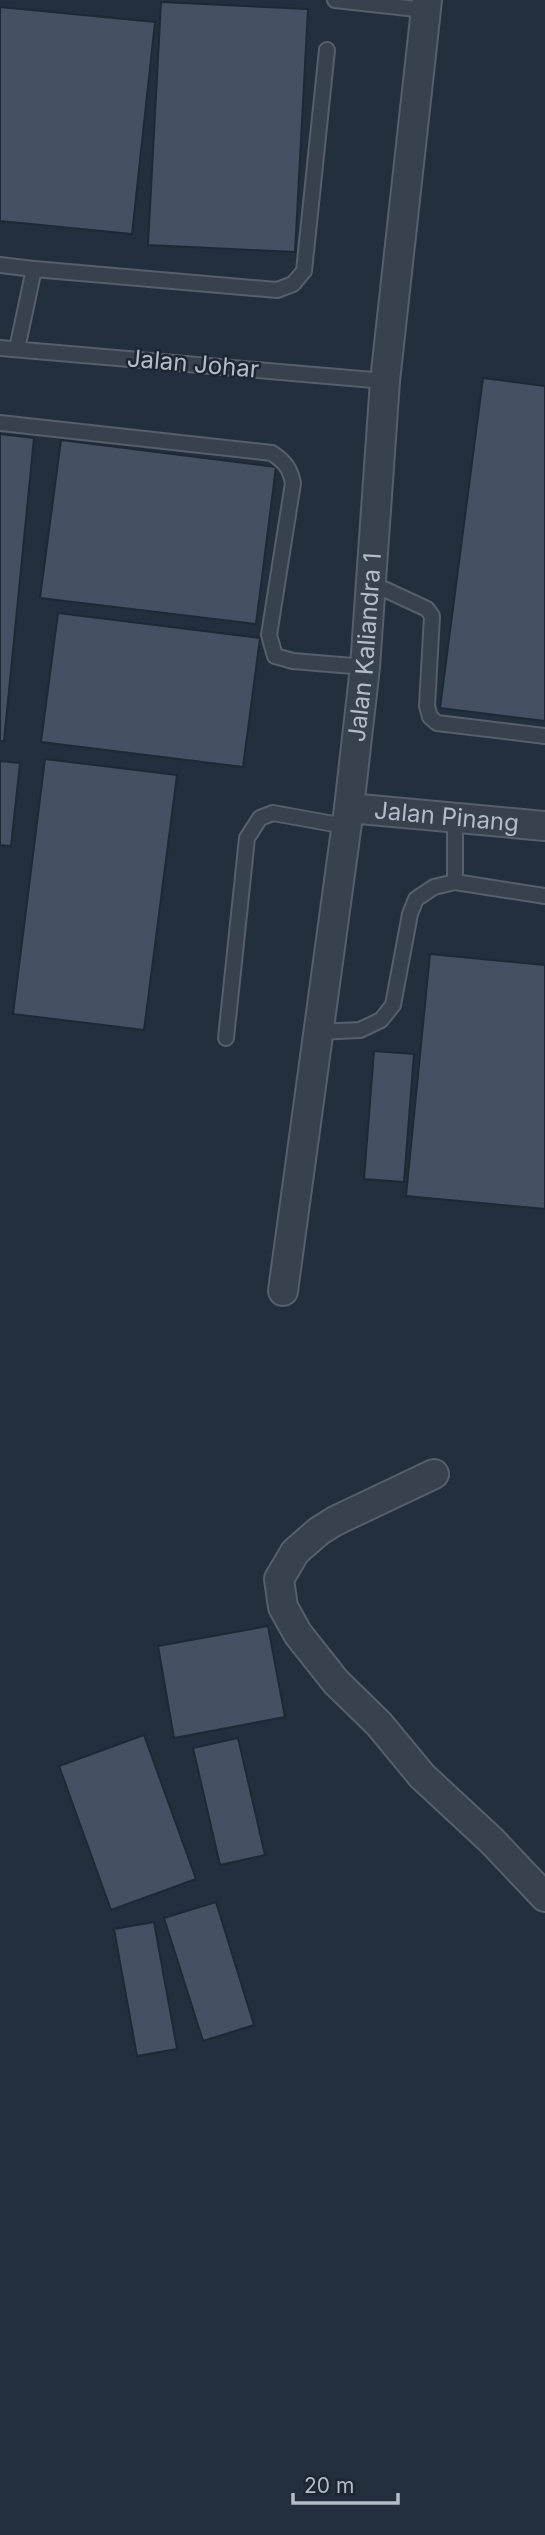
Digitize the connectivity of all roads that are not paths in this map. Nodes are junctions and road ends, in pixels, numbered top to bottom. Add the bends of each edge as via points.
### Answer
1 (335, 0) edge
2 (427, 5) edge
3 (327, 50) dead end
4 (0, 265) edge
5 (34, 269) junction
6 (0, 348) edge
7 (17, 349) junction
8 (385, 381) junction
9 (0, 423) edge
10 (371, 583) junction
11 (365, 667) junction
12 (545, 736) edge
13 (347, 817) junction
14 (456, 817) junction
15 (545, 826) edge
16 (455, 883) junction
17 (545, 896) edge
18 (318, 1032) junction
19 (226, 1038) dead end
20 (283, 1291) dead end
21 (434, 1474) dead end
22 (545, 1898) edge

1 - 2 lane
2 - 8 street, Jalan Kaliandra 1
3 - 5 lane via 304,271 293,284 277,290
4 - 5 lane
5 - 7 lane
6 - 7 lane, Jalan Johar
7 - 8 lane, Jalan Johar
8 - 10 street, Jalan Kaliandra 1
9 - 11 lane via 272,453 284,461 293,483 269,635 275,656
10 - 11 street, Jalan Kaliandra 1
10 - 12 lane via 427,608 432,616 426,706 430,717 437,723
11 - 13 street, Jalan Kaliandra 1
13 - 14 street, Jalan Pinang
13 - 18 street, Jalan Kaliandra 1
13 - 19 lane via 273,813 260,818 247,838
14 - 15 street, Jalan Pinang
14 - 16 lane
16 - 17 lane
16 - 18 lane via 434,887 416,899 393,1005 382,1020 360,1030
18 - 20 street, Jalan Kaliandra 1
21 - 22 street via 319,1531 295,1552 278,1579 283,1606 298,1634 336,1682 422,1776

